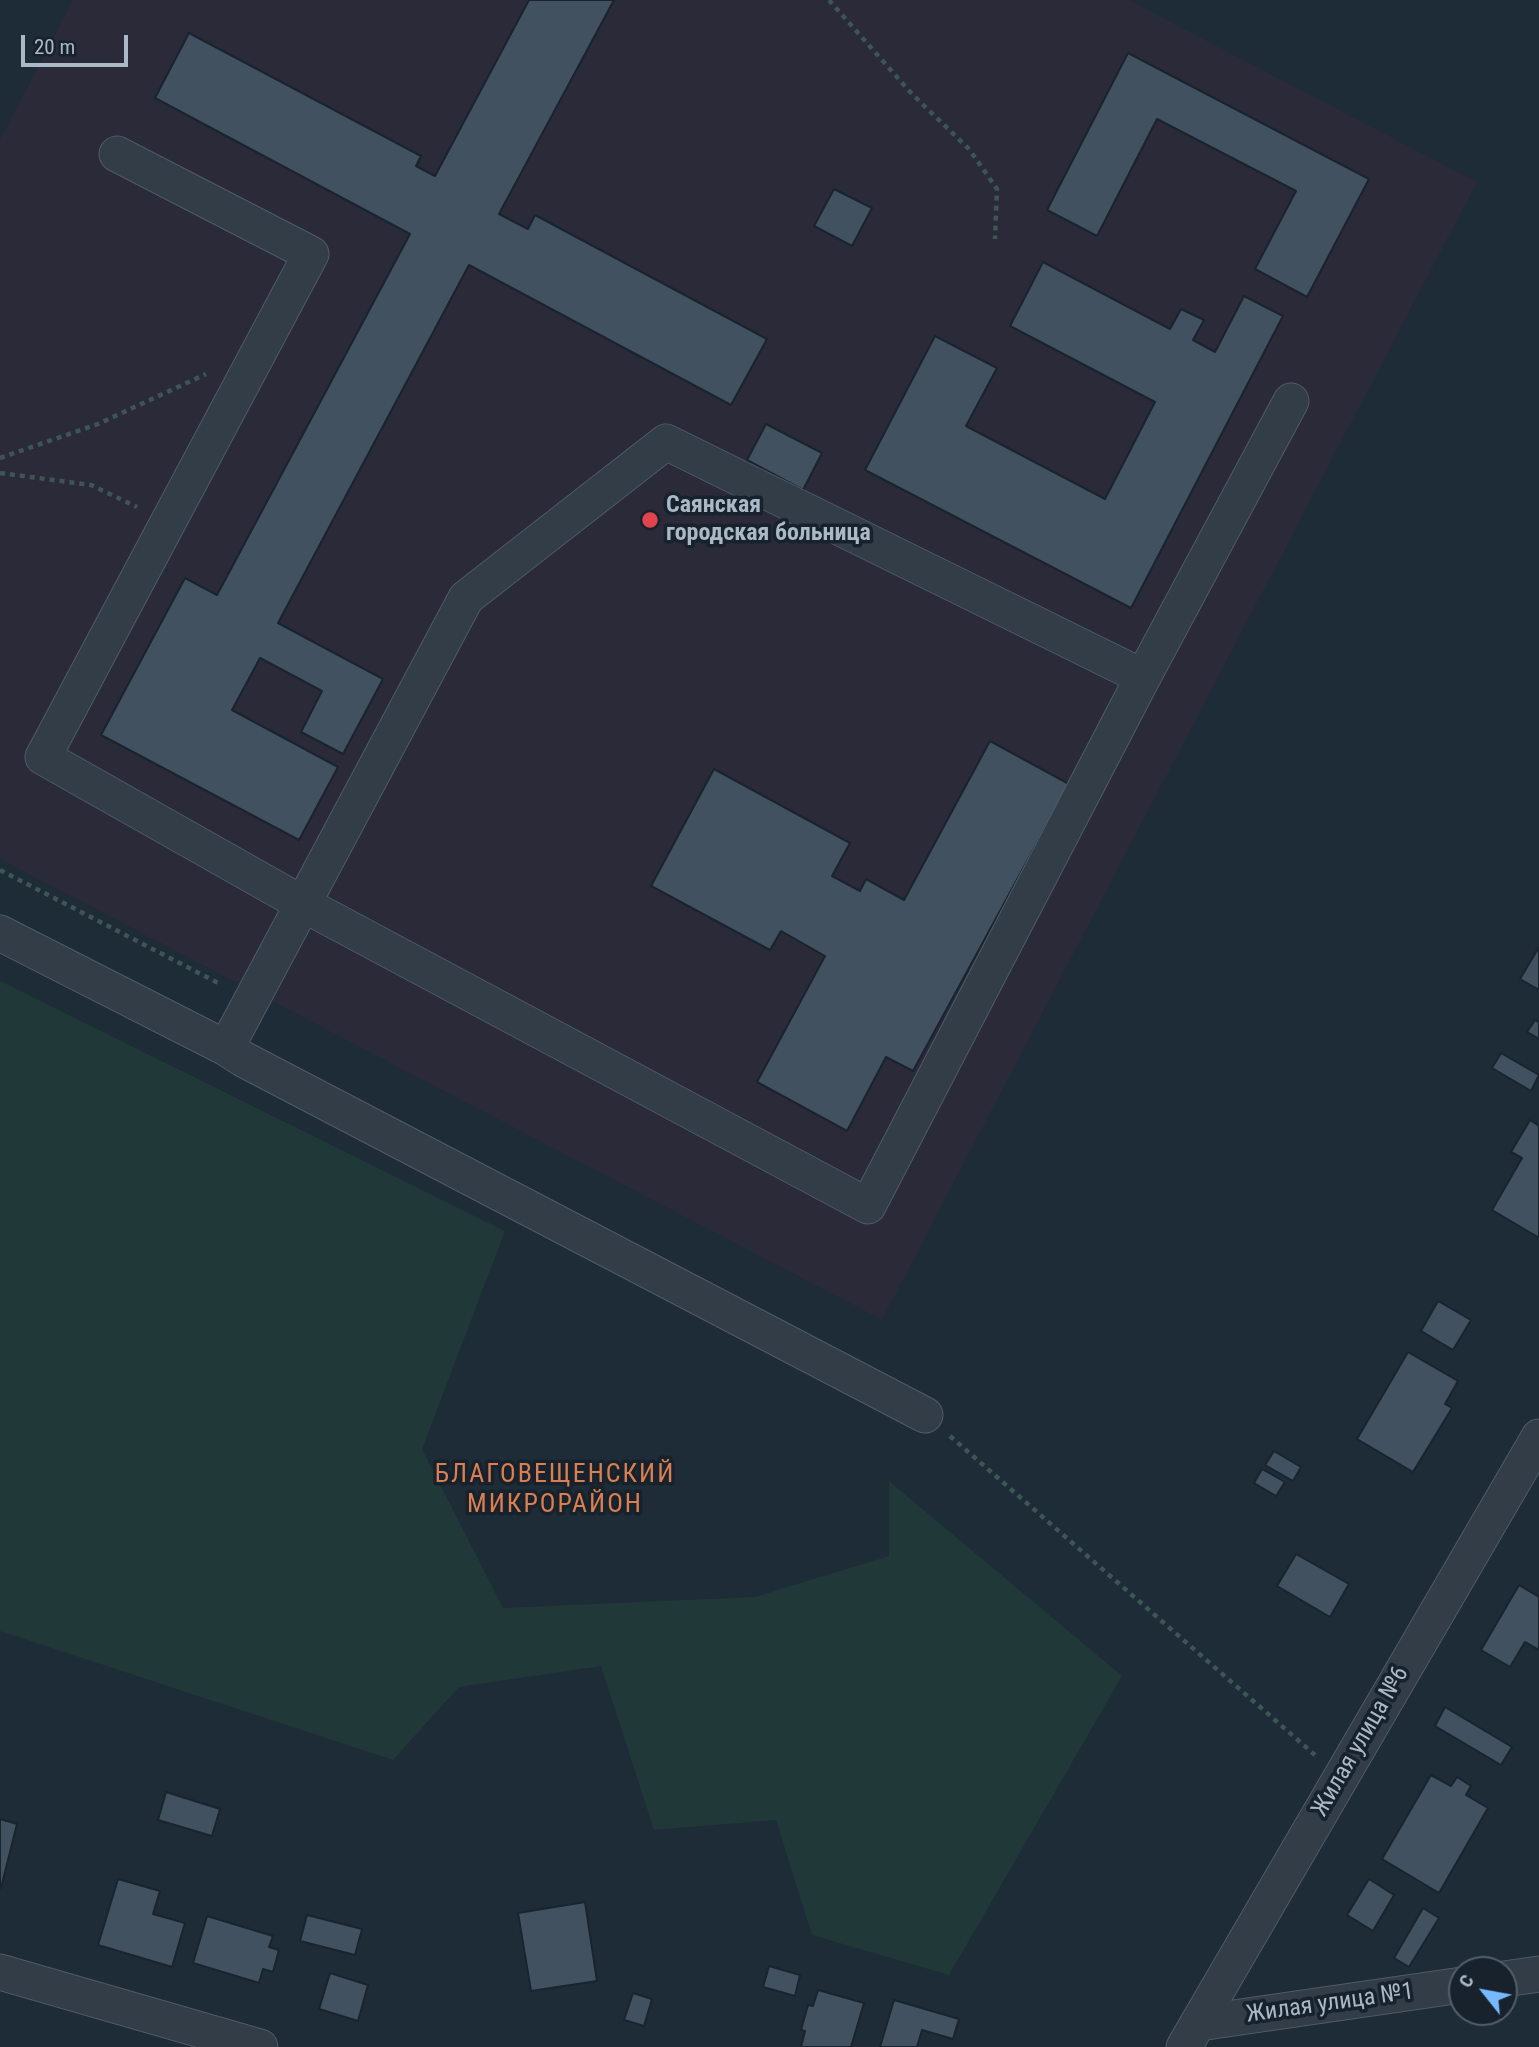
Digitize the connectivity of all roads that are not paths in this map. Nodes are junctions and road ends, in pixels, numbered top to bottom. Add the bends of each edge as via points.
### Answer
1 (117, 154) dead end
2 (1291, 401) dead end
3 (1143, 677) junction
4 (303, 904) junction
5 (0, 933) edge
6 (226, 1048) junction
7 (925, 1415) road end
8 (1539, 1437) edge
9 (0, 1972) edge
10 (1539, 1974) edge
11 (1518, 1977) edge
12 (1448, 1988) edge
13 (1192, 2035) edge
14 (260, 2047) edge

1 - 4 lane via 312,254 43,757
2 - 3 lane
3 - 4 lane via 666,442 466,598
3 - 4 lane via 868,1206
4 - 6 lane
5 - 6 lane
6 - 7 lane
8 - 13 lane, Жилая улица №6
9 - 14 lane
10 - 11 lane
12 - 13 lane, Жилая улица №1

